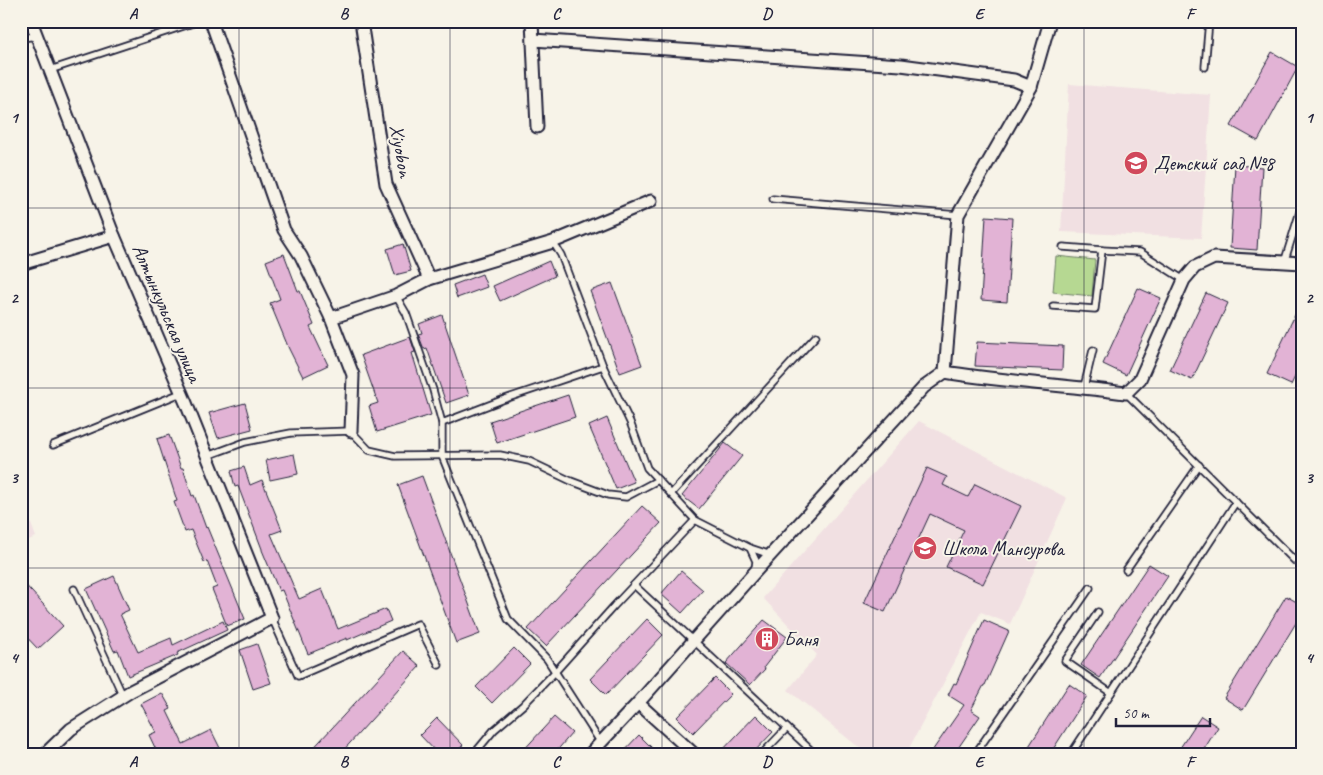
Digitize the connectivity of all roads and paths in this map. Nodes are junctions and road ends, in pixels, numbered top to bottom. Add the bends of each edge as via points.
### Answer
1 (32, 21) edge
2 (199, 21) edge
3 (211, 21) edge
4 (361, 21) edge
5 (532, 21) edge
6 (1050, 21) edge
7 (1209, 21) edge
8 (38, 36) junction
9 (21, 38) edge
10 (533, 40) junction
11 (1205, 67) dead end
12 (50, 70) junction
13 (1031, 87) junction
14 (537, 127) dead end
15 (773, 199) dead end
16 (651, 201) dead end
17 (1302, 205) edge
18 (958, 215) junction
19 (114, 236) junction
20 (553, 242) junction
21 (1063, 247) dead end
22 (1102, 250) junction
23 (1284, 263) junction
24 (1302, 263) edge
25 (21, 264) edge
26 (429, 279) junction
27 (1184, 280) junction
28 (396, 296) junction
29 (1053, 306) dead end
30 (331, 318) junction
31 (816, 336) dead end
32 (1093, 350) dead end
33 (603, 366) junction
34 (945, 372) junction
35 (1084, 387) junction
36 (181, 393) junction
37 (1126, 393) junction
38 (442, 423) junction
39 (351, 432) junction
40 (53, 445) dead end
41 (206, 456) junction
42 (442, 456) junction
43 (1199, 465) junction
44 (658, 480) junction
45 (670, 494) junction
46 (1236, 502) junction
47 (695, 520) junction
48 (750, 548) junction
49 (770, 555) junction
50 (1296, 562) dead end
51 (1126, 570) dead end
52 (754, 573) junction
53 (634, 585) junction
54 (1090, 588) dead end
55 (74, 589) dead end
56 (1098, 612) dead end
57 (272, 618) junction
58 (694, 640) junction
59 (439, 665) dead end
60 (556, 672) junction
61 (1111, 693) junction
62 (124, 696) junction
63 (638, 703) junction
64 (787, 728) junction
65 (601, 743) junction
66 (691, 753) edge
67 (45, 754) edge
68 (474, 754) edge
69 (590, 754) edge
70 (762, 754) edge
71 (815, 754) edge
72 (975, 754) edge
73 (1071, 754) edge

1 - 8 street, Алтынкульская улица
2 - 12 lane
3 - 30 street via 284,230 301,256
4 - 26 street, Xiyobon via 386,184
5 - 10 street
6 - 13 street
7 - 11 lane
8 - 9 lane
8 - 12 street, Алтынкульская улица
10 - 13 street via 901,65 1014,80
10 - 14 street
12 - 19 street, Алтынкульская улица
13 - 18 street
15 - 18 lane
16 - 20 street
17 - 23 lane
18 - 34 street
19 - 25 street
19 - 36 street, Алтынкульская улица
20 - 26 street
20 - 33 lane via 561,255
21 - 22 lane
22 - 27 lane via 1140,252
22 - 29 lane via 1096,309
23 - 24 street
23 - 27 street via 1214,258 1195,267
26 - 28 street
27 - 37 street via 1140,379
28 - 30 street
28 - 38 lane via 406,313 434,390
30 - 39 street via 353,375
31 - 45 lane
32 - 35 lane
33 - 38 lane
33 - 44 lane via 630,422 647,468
34 - 35 street via 985,379
34 - 49 street via 924,387
35 - 37 street
36 - 40 lane
36 - 41 street, Алтынкульская улица
37 - 43 lane
38 - 42 lane
39 - 41 lane via 291,432 245,442
39 - 42 lane via 369,450 395,456
41 - 57 street, Алтынкульская улица
42 - 44 lane via 500,455 529,461 608,495 626,497
42 - 60 lane via 508,619
43 - 46 lane
43 - 51 lane
44 - 45 lane
45 - 47 lane
46 - 50 lane
46 - 61 lane
47 - 48 lane
47 - 53 lane
48 - 49 lane
48 - 52 lane via 756,561
49 - 52 street
52 - 58 street
53 - 58 lane
53 - 60 lane
54 - 72 lane
55 - 62 lane
56 - 61 lane via 1065,661
57 - 59 lane via 298,676 418,624
57 - 62 street
58 - 63 street
58 - 64 lane
60 - 65 lane
60 - 68 lane via 494,730
61 - 73 lane
62 - 67 street via 72,729
63 - 65 street
63 - 66 street
64 - 70 lane
64 - 71 lane
65 - 69 street

